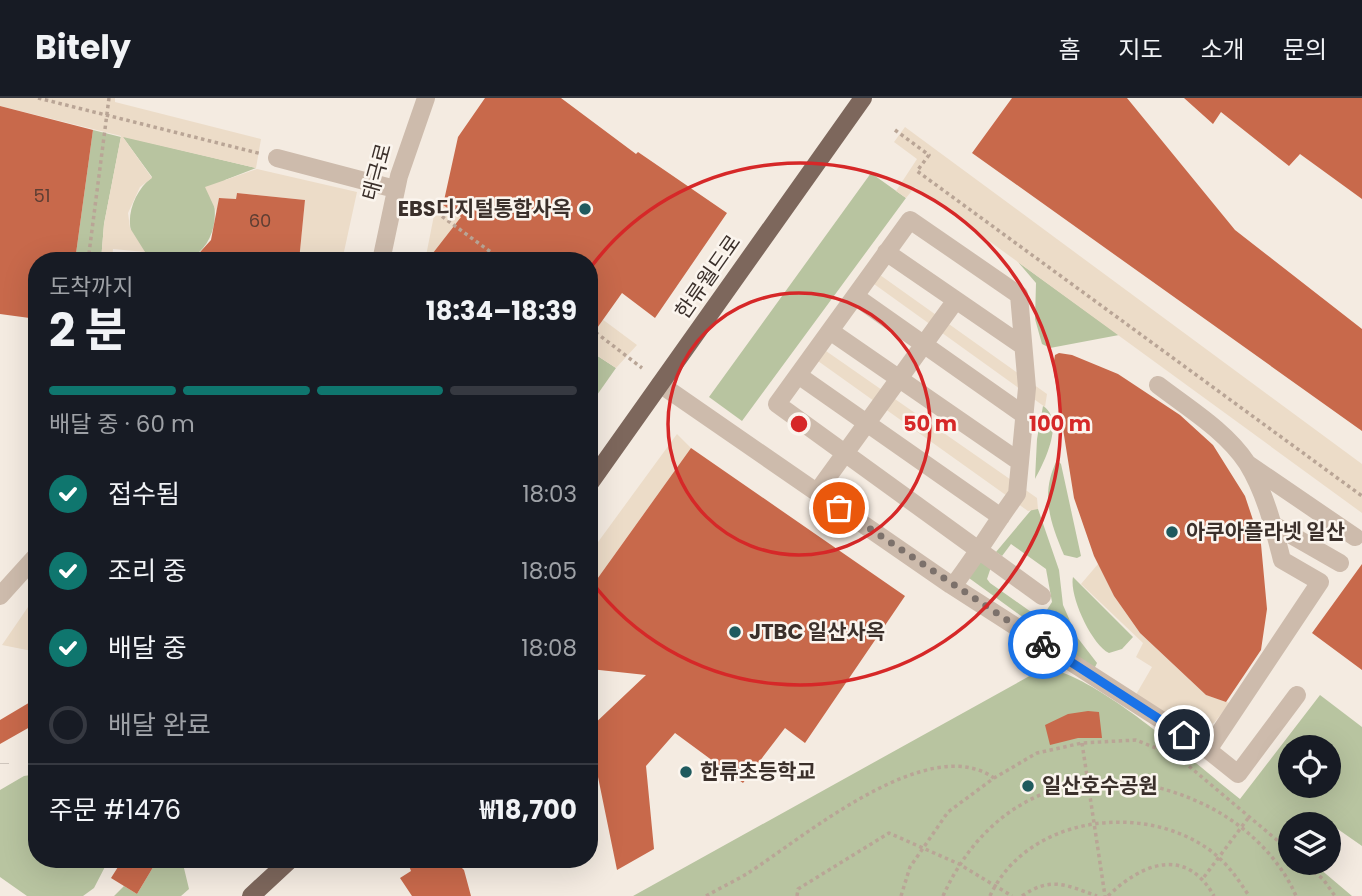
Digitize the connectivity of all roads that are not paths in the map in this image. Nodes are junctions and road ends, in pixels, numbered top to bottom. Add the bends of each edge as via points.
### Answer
1 (426, 98) edge
2 (863, 98) edge
3 (271, 156) road end
4 (395, 189) junction
5 (383, 252) edge
6 (886, 252) junction
7 (855, 296) junction
8 (956, 300) junction
9 (830, 331) junction
10 (924, 345) junction
11 (1023, 346) junction
12 (798, 375) junction
13 (899, 379) junction
14 (660, 384) junction
15 (1158, 385) dead end
16 (1024, 415) junction
17 (867, 423) junction
18 (844, 455) junction
19 (1020, 462) junction
20 (1246, 463) junction
21 (598, 472) edge
22 (817, 492) junction
23 (1001, 517) junction
24 (1272, 524) junction
25 (1355, 537) dead end
26 (977, 552) junction
27 (1340, 563) dead end
28 (28, 565) edge
29 (953, 586) junction
30 (0, 596) edge
31 (1042, 596) dead end
32 (1297, 695) dead end
33 (1208, 750) junction
34 (281, 868) edge
35 (251, 896) edge

1 - 4 street, 태극로
2 - 14 main road, 한류월드로
3 - 4 street
4 - 5 street, 태극로
6 - 7 street
6 - 8 street
6 - 11 street via 909,220 1019,295
7 - 9 street
7 - 10 street
8 - 10 street
8 - 11 street
9 - 12 street
9 - 13 street
10 - 13 street
10 - 16 street
11 - 16 street
12 - 17 street
12 - 18 street via 777,404
13 - 17 street
13 - 19 street
14 - 21 main road, 한류월드로
14 - 22 street
15 - 20 street via 1216,430
16 - 19 street
17 - 18 street
17 - 23 street
18 - 22 street
18 - 26 street
19 - 23 street via 1017,494
20 - 24 street
20 - 25 street
22 - 29 street
23 - 26 street
24 - 27 street
24 - 33 street via 1282,560 1320,582
26 - 29 street
26 - 31 street
28 - 30 street
29 - 33 street
32 - 33 street via 1238,774
34 - 35 main road

